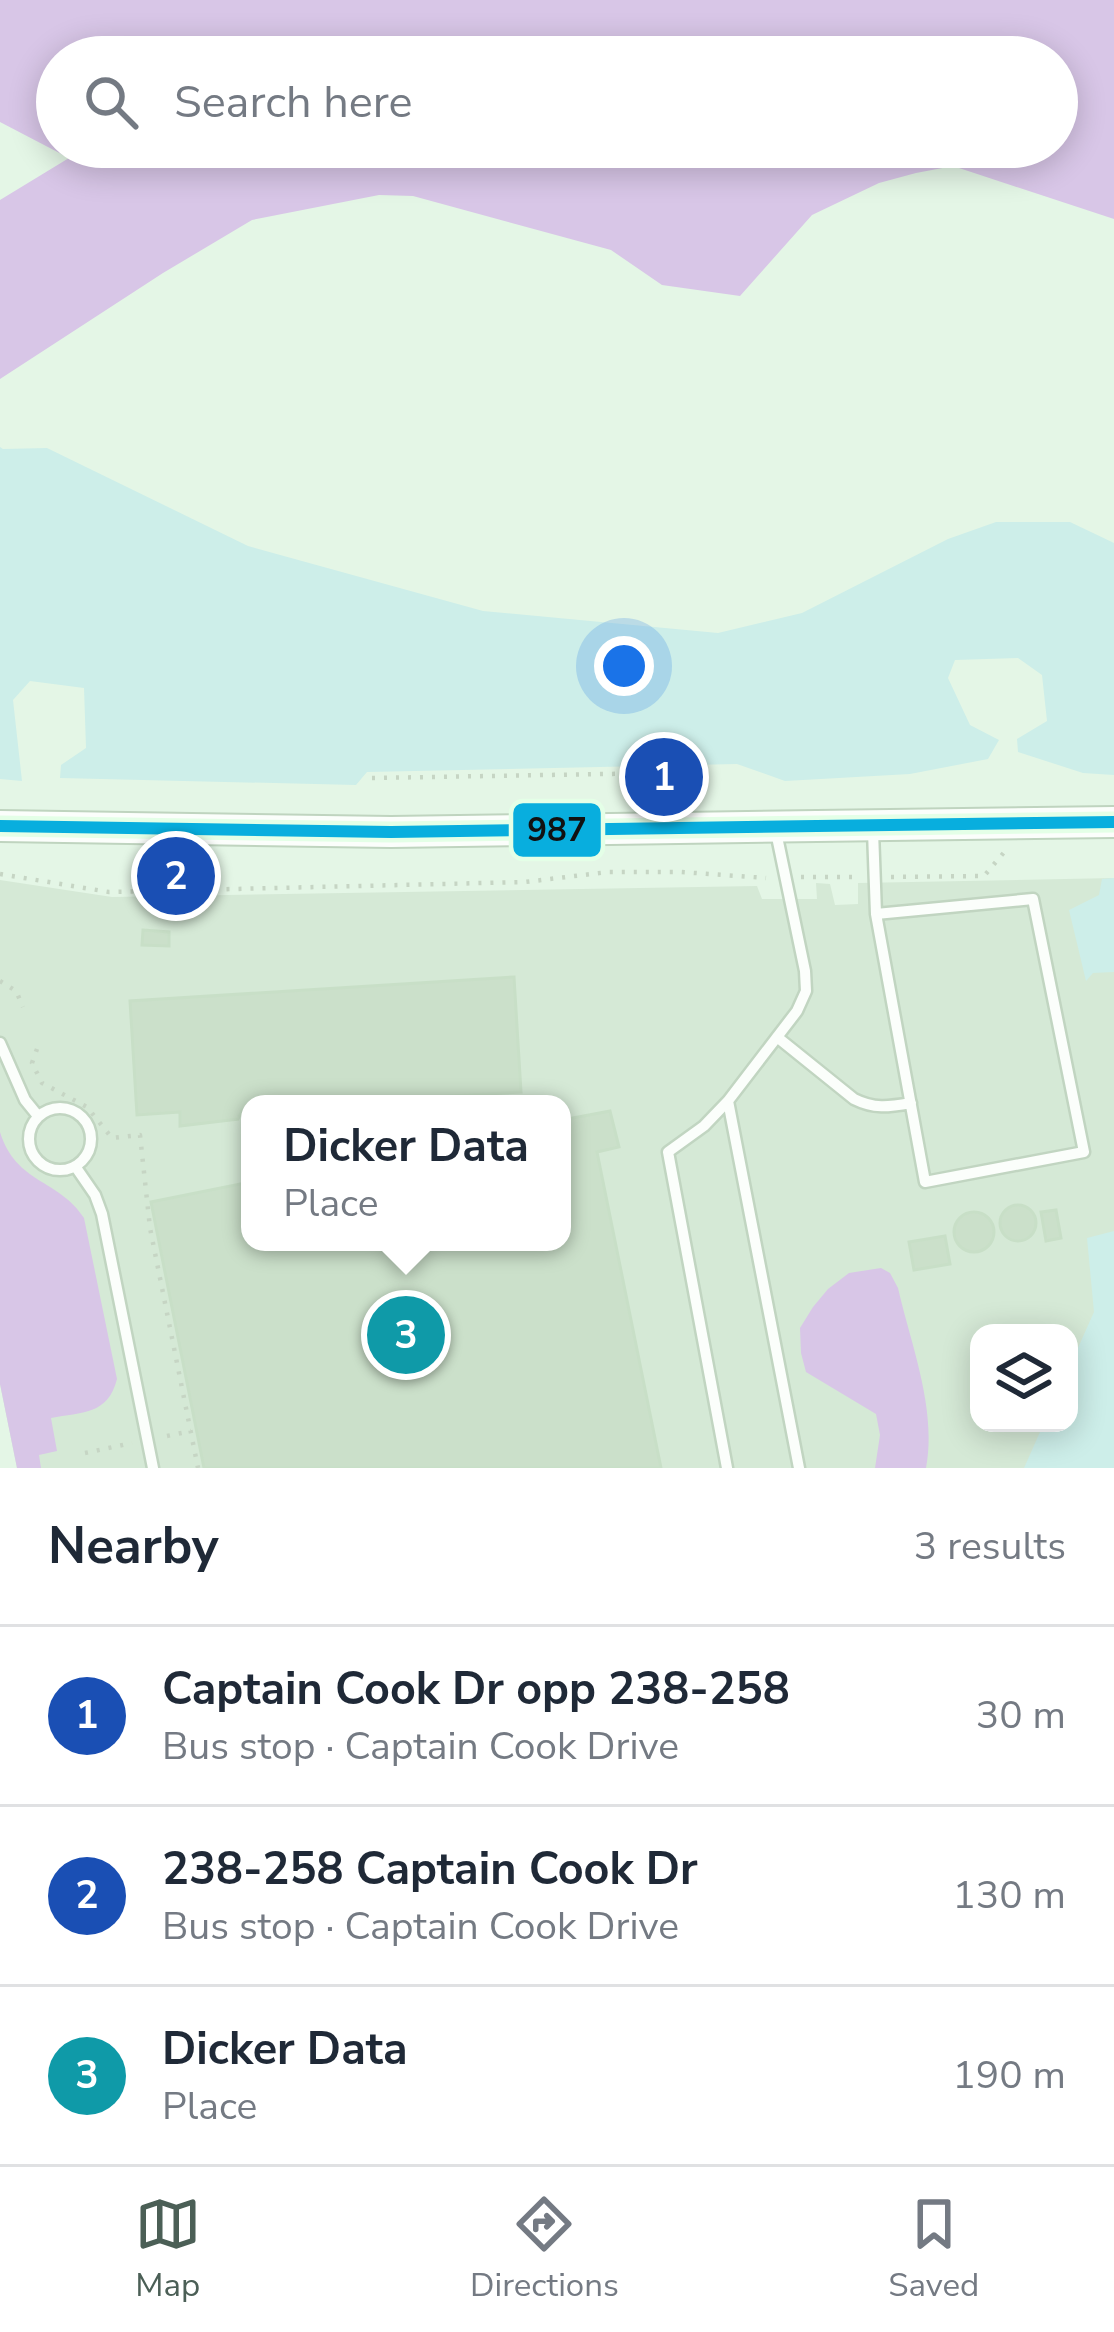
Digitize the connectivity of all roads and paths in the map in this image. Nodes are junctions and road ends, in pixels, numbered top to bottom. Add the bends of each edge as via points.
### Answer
1 (664, 773) dead end
2 (372, 778) dead end
3 (1114, 821) edge
4 (1030, 823) junction
5 (873, 825) junction
6 (0, 826) edge
7 (775, 826) junction
8 (0, 874) edge
9 (874, 877) junction
10 (786, 878) junction
11 (876, 914) junction
12 (0, 981) edge
13 (23, 1007) dead end
14 (777, 1036) junction
15 (0, 1043) edge
16 (37, 1049) dead end
17 (728, 1101) junction
18 (911, 1103) junction
19 (38, 1116) junction
20 (75, 1166) junction
21 (191, 1431) junction
22 (161, 1437) dead end
23 (134, 1443) dead end
24 (85, 1453) dead end
25 (153, 1468) edge
26 (198, 1468) edge
27 (727, 1468) edge
28 (799, 1468) edge

1 - 2 path
3 - 4 main road
4 - 5 main road
4 - 9 path via 984,876
5 - 7 main road
5 - 9 lane
6 - 7 main road
7 - 10 lane
8 - 10 path via 109,892 525,883 608,872
9 - 10 path
9 - 11 lane
10 - 14 lane via 806,991
11 - 18 lane
11 - 18 lane via 1033,899 1084,1153 925,1182
12 - 13 path
14 - 17 lane
14 - 18 lane via 868,1106
15 - 19 lane
16 - 21 path via 32,1063 42,1083 87,1107 112,1138 140,1135
17 - 27 lane via 668,1152
17 - 28 lane
19 - 20 lane via 29,1132 34,1158 58,1171
19 - 20 lane via 64,1108 82,1117 91,1143
20 - 25 lane via 102,1214
21 - 22 path
21 - 26 path
23 - 24 path

